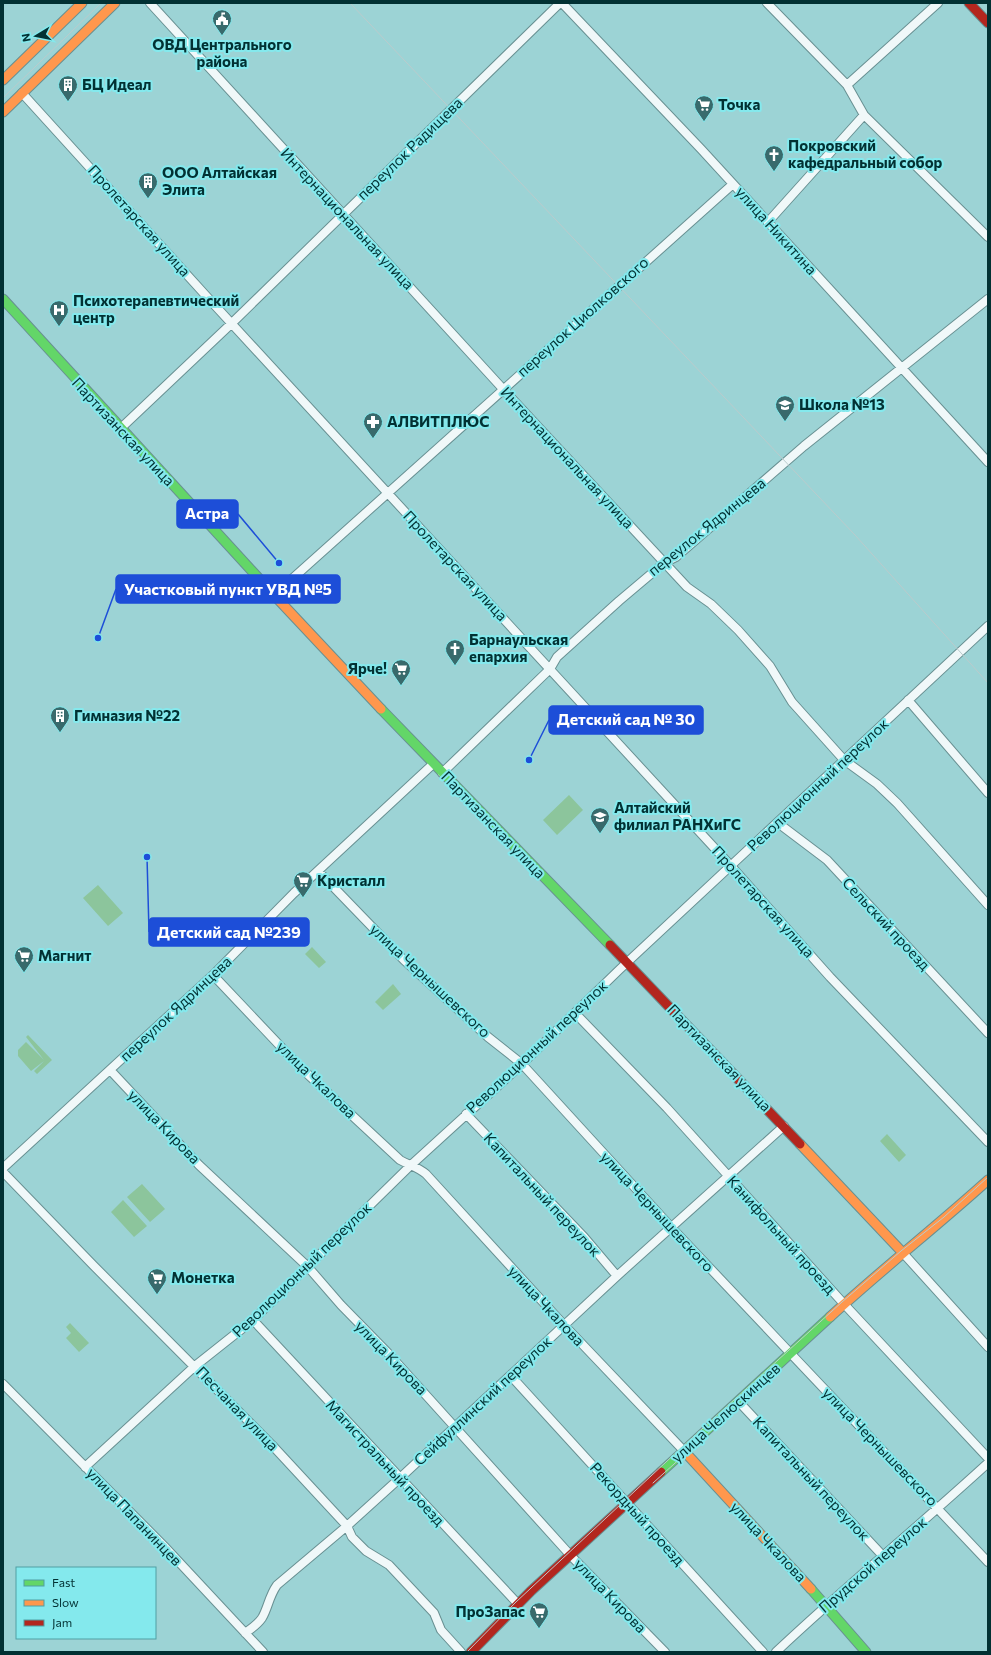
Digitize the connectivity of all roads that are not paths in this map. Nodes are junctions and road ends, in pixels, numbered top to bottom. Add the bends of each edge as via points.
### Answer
1 (82, 3) edge
2 (115, 3) edge
3 (150, 3) edge
4 (561, 3) edge
5 (767, 3) edge
6 (938, 3) edge
7 (969, 3) edge
8 (988, 23) edge
9 (50, 44) junction
10 (61, 56) junction
11 (4, 76) edge
12 (847, 85) junction
13 (22, 93) junction
14 (3, 112) edge
15 (864, 114) junction
16 (733, 184) junction
17 (343, 215) junction
18 (768, 222) junction
19 (988, 237) edge
20 (3, 299) edge
21 (988, 299) edge
22 (232, 323) junction
23 (901, 368) junction
24 (503, 389) junction
25 (121, 428) junction
26 (988, 462) edge
27 (388, 493) junction
28 (664, 563) junction
29 (274, 595) junction
30 (988, 626) edge
31 (550, 668) junction
32 (908, 700) junction
33 (844, 760) junction
34 (433, 764) junction
35 (442, 773) junction
36 (988, 793) edge
37 (778, 823) junction
38 (731, 866) junction
39 (318, 871) junction
40 (988, 905) edge
41 (627, 962) junction
42 (213, 975) junction
43 (575, 1012) junction
44 (988, 1033) edge
45 (522, 1064) junction
46 (110, 1071) junction
47 (466, 1114) junction
48 (784, 1126) junction
49 (988, 1142) edge
50 (410, 1166) junction
51 (3, 1168) edge
52 (3, 1172) edge
53 (727, 1176) junction
54 (988, 1180) edge
55 (671, 1227) junction
56 (903, 1253) junction
57 (308, 1267) junction
58 (617, 1276) junction
59 (844, 1304) junction
60 (253, 1320) junction
61 (564, 1325) junction
62 (988, 1347) edge
63 (791, 1354) junction
64 (195, 1366) junction
65 (511, 1376) junction
66 (3, 1384) edge
67 (739, 1402) junction
68 (456, 1427) junction
69 (684, 1451) junction
70 (988, 1458) edge
71 (988, 1463) edge
72 (85, 1466) junction
73 (400, 1478) junction
74 (627, 1504) junction
75 (939, 1508) junction
76 (347, 1526) junction
77 (570, 1555) junction
78 (883, 1556) junction
79 (988, 1562) edge
80 (518, 1604) junction
81 (826, 1605) junction
82 (245, 1633) junction
83 (263, 1652) edge
84 (461, 1652) edge
85 (471, 1652) edge
86 (665, 1652) edge
87 (762, 1652) edge
88 (776, 1652) edge
89 (866, 1652) edge

1 - 9 main road
2 - 10 main road
3 - 17 street, Интернациональная улица
4 - 16 street, улица Никитина
4 - 17 street, переулок Радищева
5 - 12 street
6 - 12 street
7 - 8 main road
9 - 10 main road
9 - 11 main road
10 - 13 main road
12 - 15 street
13 - 14 main road
13 - 22 street, Пролетарская улица
15 - 18 street
15 - 19 street
16 - 18 street, улица Никитина
16 - 24 street, переулок Циолковского
17 - 22 street, переулок Радищева
17 - 24 street, Интернациональная улица
18 - 23 street, улица Никитина
20 - 25 main road, Партизанская улица
21 - 23 street, переулок Ядринцева
22 - 25 street, переулок Радищева
22 - 27 street, Пролетарская улица
23 - 26 street, улица Никитина
23 - 28 street, переулок Ядринцева via 804,446 676,557
24 - 27 street, переулок Циолковского
24 - 28 street, Интернациональная улица
25 - 29 main road, Партизанская улица
27 - 29 street, переулок Циолковского
27 - 31 street, Пролетарская улица
28 - 31 street, переулок Ядринцева via 557,658
28 - 33 street, Интернациональная улица via 687,587 711,604 738,630 770,666 792,702
29 - 34 main road, Партизанская улица
30 - 32 street, Революционный переулок
31 - 35 street, переулок Ядринцева
31 - 38 street, Пролетарская улица
32 - 33 street, Революционный переулок
32 - 36 street
33 - 37 street, Революционный переулок
33 - 40 street, Интернациональная улица via 877,784 897,803
34 - 35 main road, Партизанская улица
34 - 39 street, переулок Ядринцева
35 - 41 main road, Партизанская улица
37 - 38 street, Революционный переулок
37 - 44 street, Сельский проезд via 827,860
38 - 41 street, Революционный переулок
38 - 49 street, Пролетарская улица via 830,976
39 - 42 street, переулок Ядринцева
39 - 45 street, улица Чернышевского via 404,960 488,1037
41 - 43 street, Революционный переулок
41 - 48 main road, Партизанская улица
42 - 46 street, переулок Ядринцева
42 - 50 street, улица Чкалова via 301,1068 400,1160
43 - 45 street, Революционный переулок
43 - 53 street, Канифольный проезд via 667,1108
45 - 47 street, Революционный переулок
45 - 55 street, улица Чернышевского
46 - 51 street, переулок Ядринцева
46 - 57 street, улица Кирова via 199,1165
47 - 50 street, Революционный переулок
47 - 58 street, Капитальный переулок via 584,1237
48 - 53 street, Сейфуллинский переулок
48 - 56 main road, Партизанская улица
50 - 57 street, Революционный переулок
50 - 61 street, улица Чкалова via 426,1174
52 - 64 street, Песчаная улица
53 - 55 street, Сейфуллинский переулок
53 - 59 street, Канифольный проезд
54 - 56 main road, улица Челюскинцев via 946,1220
55 - 58 street, Сейфуллинский переулок
55 - 63 street, улица Чернышевского
56 - 59 main road, улица Челюскинцев
56 - 62 street, Партизанская улица
57 - 60 street, Революционный переулок
57 - 68 street, улица Кирова via 340,1306 388,1353
58 - 61 street, Сейфуллинский переулок
59 - 63 main road, улица Челюскинцев
59 - 70 street, Канифольный проезд
60 - 64 street, Революционный переулок
60 - 73 street, Магистральный проезд
61 - 65 street, Сейфуллинский переулок
61 - 69 street, улица Чкалова
63 - 67 main road, улица Челюскинцев
63 - 75 street, улица Чернышевского
64 - 72 street, Революционный переулок
64 - 76 street, Песчаная улица
65 - 68 street, Сейфуллинский переулок
65 - 74 street, Рекордный проезд
66 - 72 street, улица Папанинцев
67 - 69 main road, улица Челюскинцев
67 - 78 street, Капитальный переулок
68 - 73 street, Сейфуллинский переулок
68 - 77 street, улица Кирова
69 - 74 main road, улица Челюскинцев
69 - 81 main road, улица Чкалова
71 - 75 street, Прудской переулок
72 - 82 street, улица Папанинцев
73 - 76 street, Сейфуллинский переулок
73 - 80 street, Магистральный проезд
74 - 77 main road, улица Челюскинцев
74 - 87 street, Рекордный проезд
75 - 78 street, Прудской переулок
75 - 79 street, улица Чернышевского
76 - 82 street, Сейфуллинский переулок via 277,1585 270,1594 263,1616
76 - 84 street, Песчаная улица via 352,1536 366,1551 389,1565 434,1613 441,1630
77 - 80 main road, улица Челюскинцев
77 - 86 street, улица Кирова
78 - 81 street, Прудской переулок
80 - 85 main road, улица Челюскинцев
81 - 88 street, Прудской переулок
81 - 89 main road, улица Чкалова
82 - 83 street, улица Папанинцев

